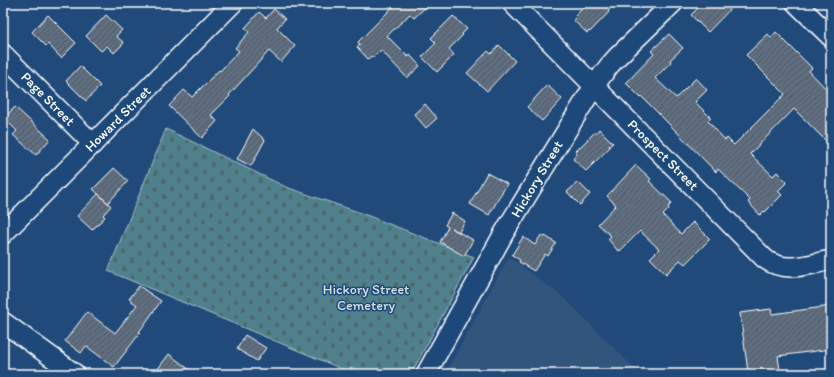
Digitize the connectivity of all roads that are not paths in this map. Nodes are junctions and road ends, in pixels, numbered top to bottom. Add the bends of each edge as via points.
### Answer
1 (233, 3) edge
2 (512, 3) edge
3 (673, 3) edge
4 (796, 3) edge
5 (831, 37) edge
6 (3, 54) edge
7 (594, 86) junction
8 (93, 144) junction
9 (3, 234) edge
10 (831, 260) edge
11 (3, 322) edge
12 (75, 374) edge
13 (426, 374) edge

1 - 8 street, Howard Street
2 - 7 street, Prospect Street
3 - 7 street, Hickory Street via 609,66
4 - 5 street
6 - 8 street, Page Street
7 - 10 street, Prospect Street via 768,261 790,268
7 - 13 street, Hickory Street via 504,233
8 - 9 street, Howard Street
11 - 12 street

